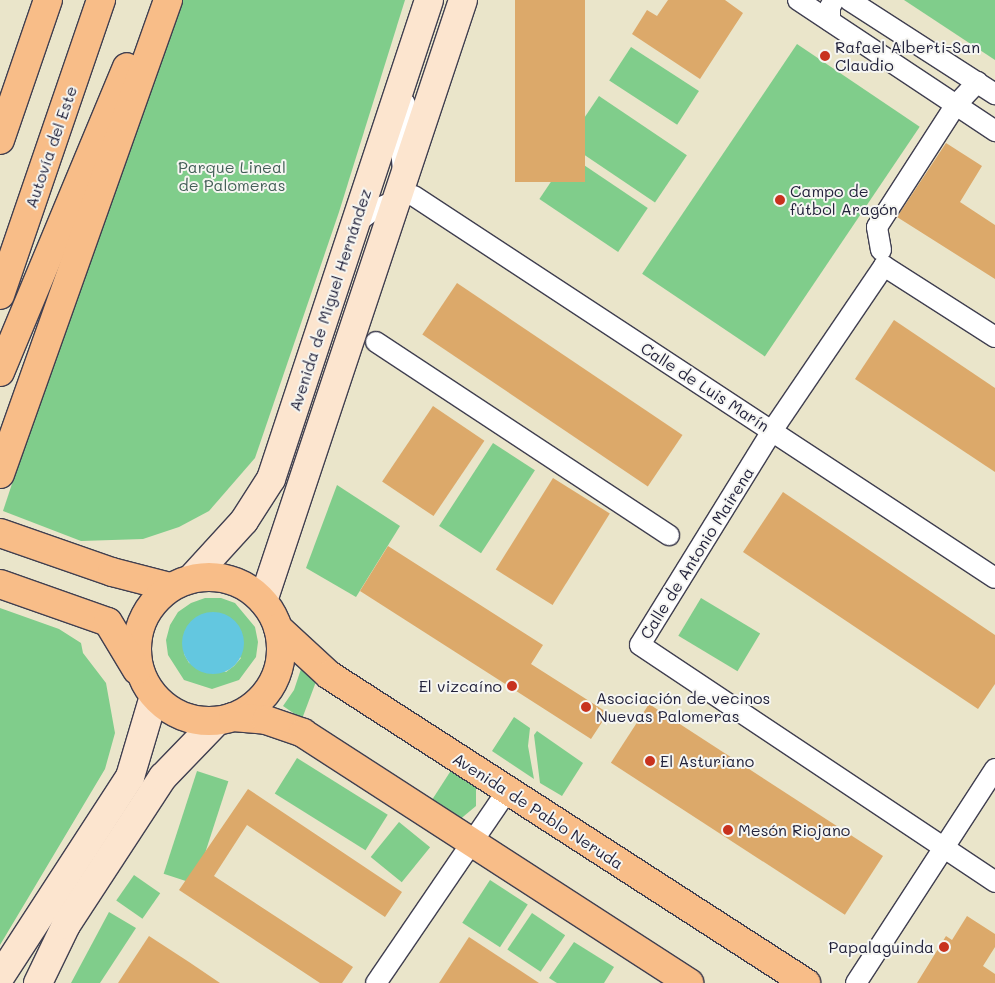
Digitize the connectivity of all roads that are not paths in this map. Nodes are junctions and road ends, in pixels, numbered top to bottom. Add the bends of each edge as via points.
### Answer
1 (48, 0) edge
2 (101, 0) edge
3 (155, 0) edge
4 (168, 0) edge
5 (429, 0) edge
6 (434, 0) edge
7 (462, 0) edge
8 (798, 0) edge
9 (834, 0) edge
10 (849, 0) edge
11 (830, 21) junction
12 (977, 82) junction
13 (995, 94) edge
14 (955, 106) junction
15 (995, 131) edge
16 (0, 140) edge
17 (405, 190) junction
18 (356, 223) junction
19 (881, 250) dead end
20 (0, 295) edge
21 (995, 337) edge
22 (376, 342) dead end
23 (0, 372) edge
24 (772, 431) junction
25 (0, 474) edge
26 (6, 535) edge
27 (669, 535) dead end
28 (995, 578) edge
29 (181, 583) junction
30 (0, 584) edge
31 (263, 601) junction
32 (278, 628) junction
33 (149, 689) junction
34 (225, 719) junction
35 (995, 769) edge
36 (507, 791) junction
37 (471, 840) junction
38 (944, 848) junction
39 (995, 882) edge
40 (0, 976) edge
41 (38, 983) edge
42 (376, 983) edge
43 (689, 983) edge
44 (806, 983) edge
45 (856, 983) edge

1 - 16 main road
2 - 20 main road, Autovía del Este
3 - 23 main road
4 - 25 main road
5 - 18 street, Avenida de Miguel Hernández
6 - 17 street, Avenida de Miguel Hernández via 402,118 401,159
7 - 17 street, Avenida de Miguel Hernández via 413,150
8 - 11 street
9 - 11 street via 830,7
10 - 12 street
11 - 14 street
12 - 13 street
12 - 14 street
14 - 15 street
14 - 19 street via 876,227
17 - 18 street
17 - 24 street, Calle de Luis Marín
17 - 31 street, Avenida de Miguel Hernández via 386,232
18 - 29 street, Avenida de Miguel Hernández via 271,478 244,521
21 - 24 street, Calle de Antonio Mairena via 884,266
22 - 27 street
24 - 28 street, Calle de Luis Marín
24 - 38 street, Calle de Antonio Mairena via 640,645
26 - 29 main road via 112,572
29 - 31 main road via 211,576 231,580 248,588
29 - 33 main road via 154,601 140,626 138,661
30 - 33 main road via 108,622
31 - 32 main road
32 - 34 main road via 281,650 277,672 252,707
32 - 36 main road, Avenida de Pablo Neruda via 329,675
33 - 34 main road via 183,716
33 - 40 street via 130,777
34 - 37 main road via 266,720 303,733
34 - 41 street via 163,777 66,925
35 - 38 street
36 - 37 street
36 - 44 main road, Avenida de Pablo Neruda
37 - 42 street
37 - 43 main road
38 - 39 street, Calle de Antonio Mairena
38 - 45 street

